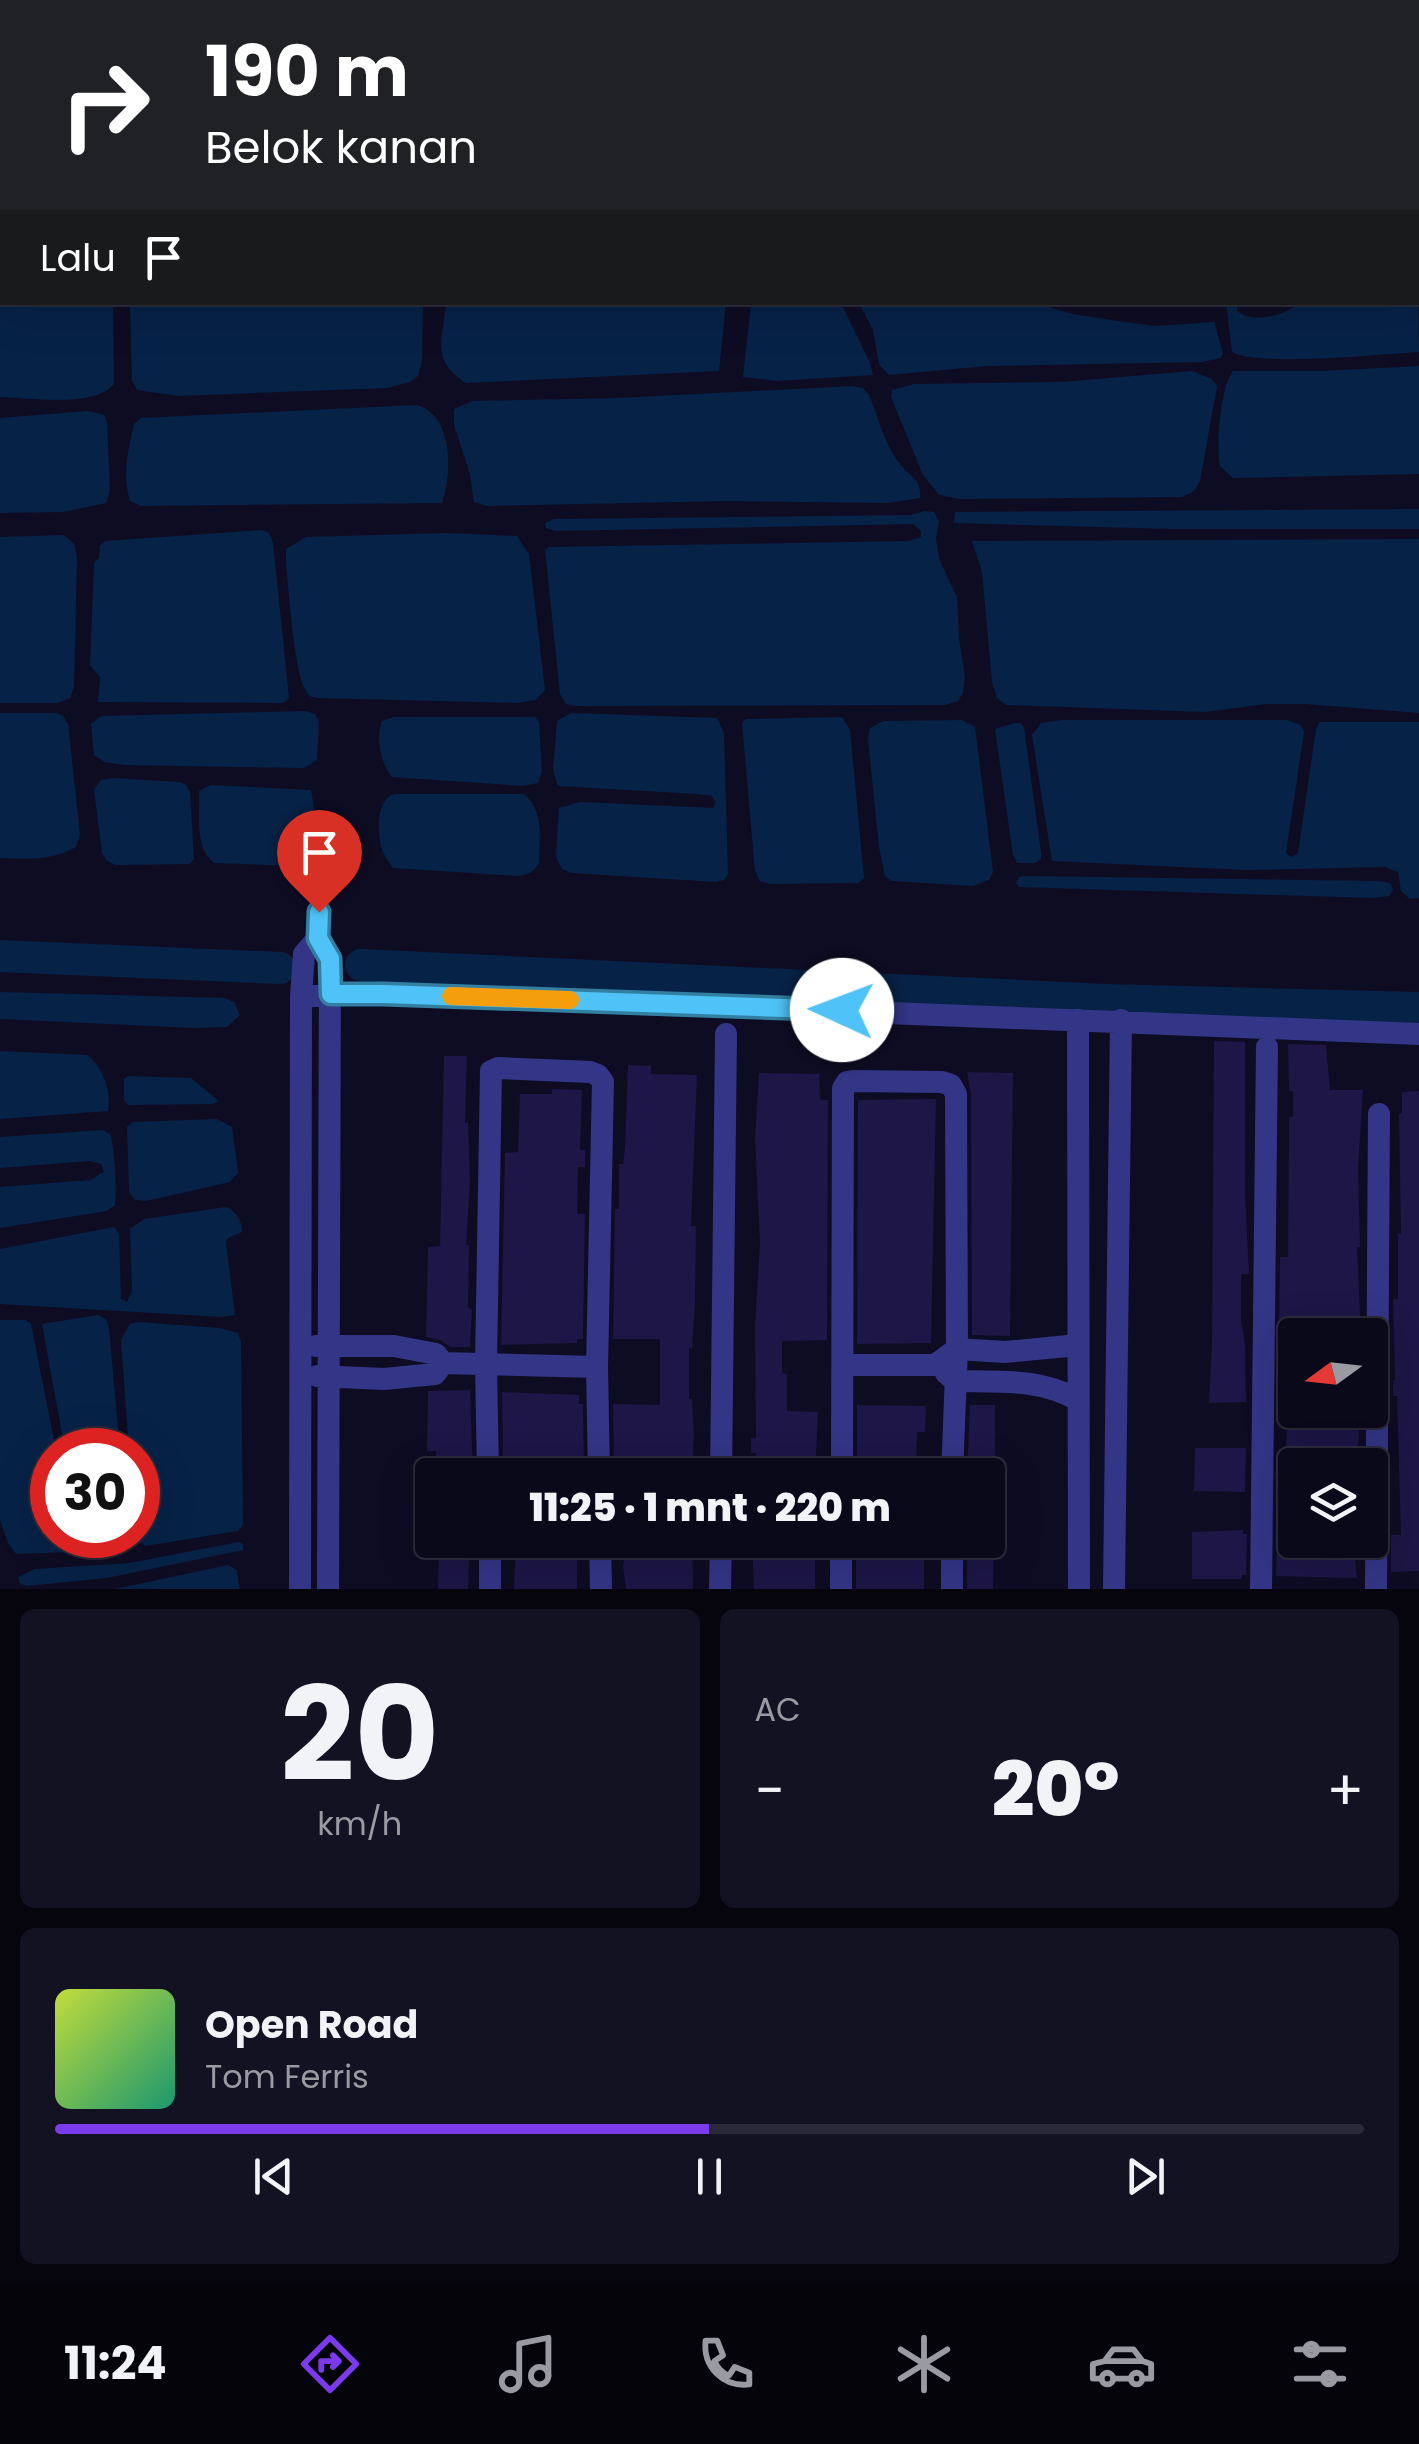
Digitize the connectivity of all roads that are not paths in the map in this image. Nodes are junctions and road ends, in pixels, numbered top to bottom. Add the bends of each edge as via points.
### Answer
1 (319, 912) dead end
2 (318, 938) junction
3 (331, 994) junction
4 (301, 996) junction
5 (1078, 1020) junction
6 (1121, 1020) junction
7 (726, 1034) dead end
8 (1419, 1034) edge
9 (1267, 1047) dead end
10 (1379, 1114) dead end
11 (1078, 1345) junction
12 (302, 1346) junction
13 (330, 1346) junction
14 (394, 1346) junction
15 (957, 1349) junction
16 (1051, 1349) junction
17 (443, 1363) junction
18 (486, 1364) junction
19 (844, 1365) junction
20 (935, 1365) junction
21 (597, 1366) junction
22 (301, 1376) junction
23 (330, 1376) junction
24 (394, 1378) junction
25 (955, 1381) junction
26 (1052, 1387) junction
27 (1078, 1400) junction
28 (488, 1458) edge
29 (599, 1458) edge
30 (721, 1458) edge
31 (842, 1458) edge
32 (953, 1458) edge
33 (490, 1558) edge
34 (600, 1558) edge
35 (720, 1558) edge
36 (842, 1558) edge
37 (952, 1558) edge
38 (300, 1589) edge
39 (328, 1589) edge
40 (490, 1589) edge
41 (601, 1589) edge
42 (720, 1589) edge
43 (841, 1589) edge
44 (952, 1589) edge
45 (1079, 1589) edge
46 (1114, 1589) edge
47 (1262, 1589) edge
48 (1376, 1589) edge

1 - 2 street
2 - 3 street via 330,959
2 - 4 street via 304,954
3 - 4 street
3 - 5 street
3 - 13 street
4 - 12 street
5 - 6 street
5 - 11 street
6 - 8 street
6 - 46 street
7 - 30 street
9 - 47 street
10 - 48 street
11 - 16 street
11 - 27 street
12 - 13 street
12 - 22 street
13 - 14 street
13 - 23 street
14 - 17 street via 436,1354
14 - 24 street
15 - 16 street
15 - 19 street via 956,1094 942,1082 853,1081 843,1088
15 - 20 street
15 - 25 street
16 - 26 street via 1044,1370
17 - 18 street
17 - 24 street via 435,1374
18 - 21 street
18 - 21 street via 492,1071 498,1068 590,1072 603,1082
18 - 28 street
19 - 20 street
19 - 31 street
20 - 25 street
21 - 29 street
22 - 23 street
22 - 38 street
23 - 24 street
23 - 39 street
25 - 26 street
25 - 32 street
26 - 27 street
27 - 45 street
33 - 40 street
34 - 41 street
35 - 42 street
36 - 43 street
37 - 44 street

